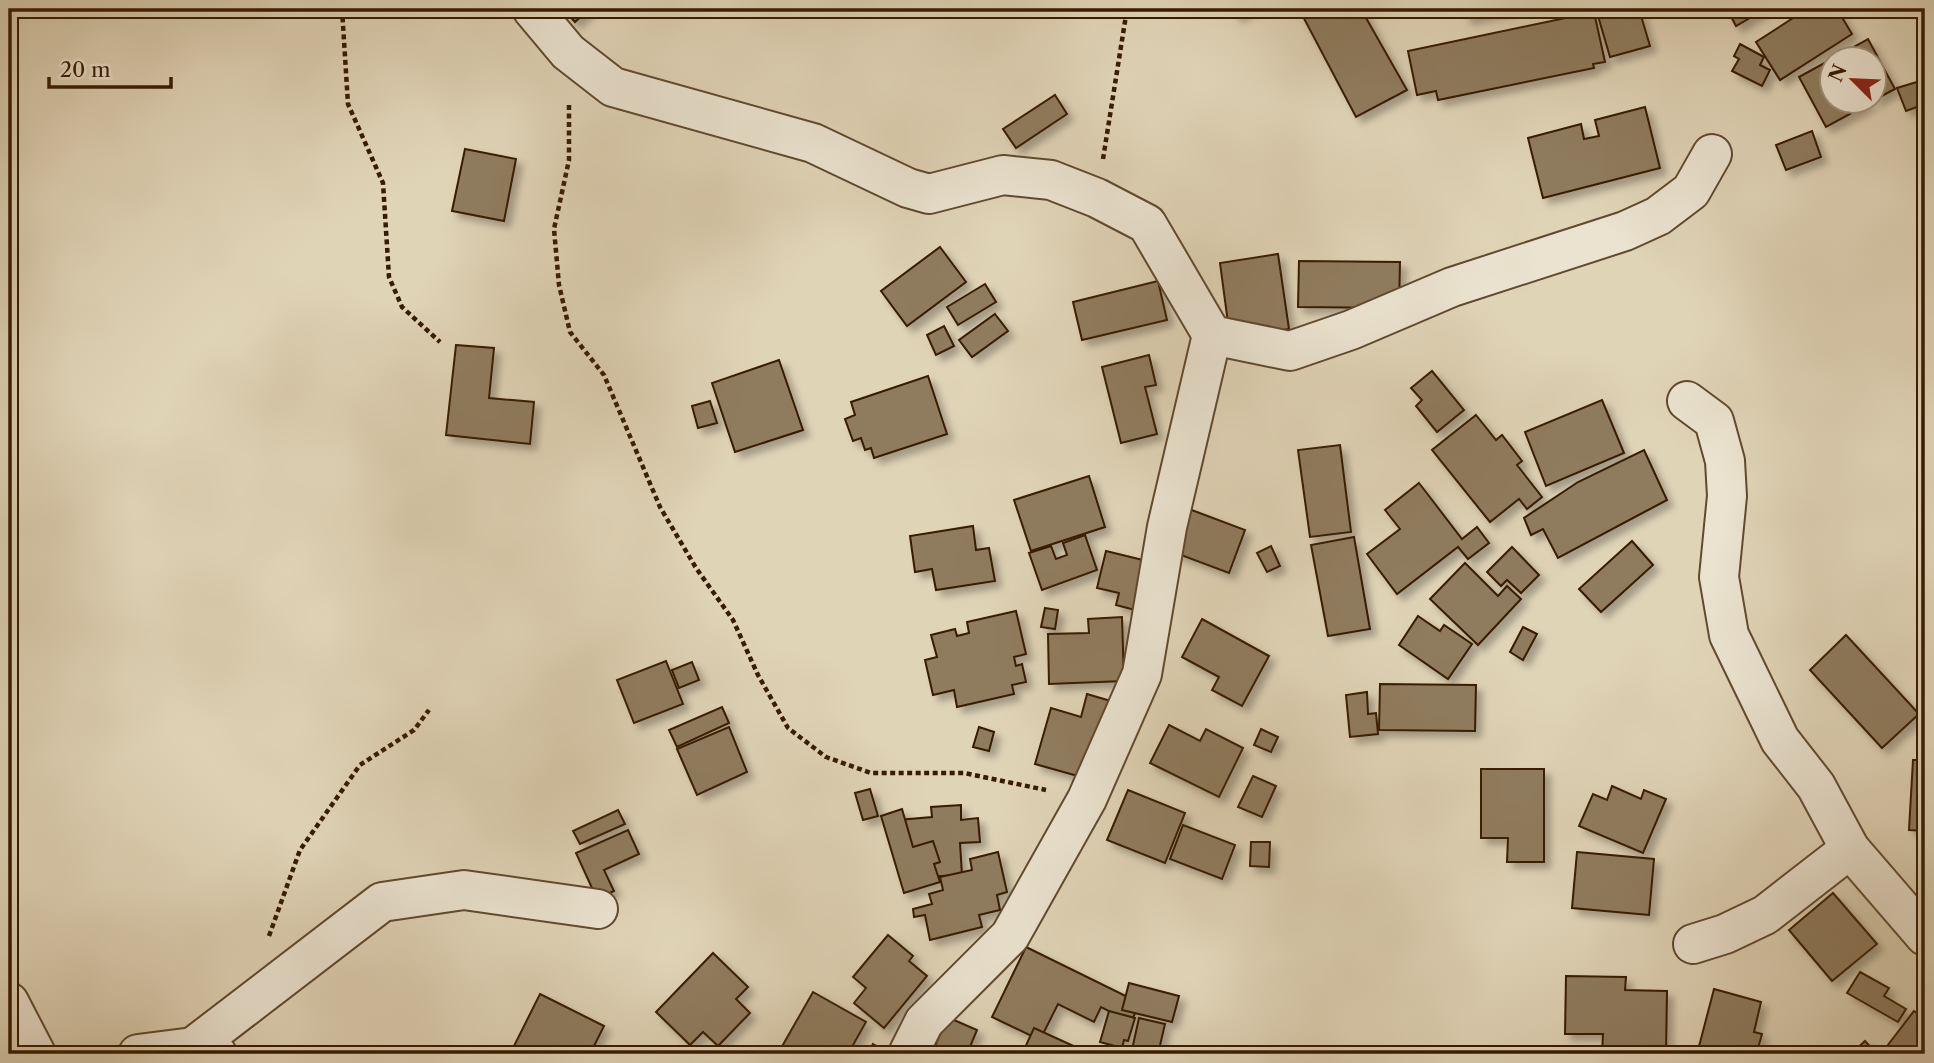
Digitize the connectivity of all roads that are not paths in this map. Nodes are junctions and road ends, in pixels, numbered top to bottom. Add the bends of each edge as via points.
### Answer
1 (532, 9) edge
2 (1712, 154) dead end
3 (1212, 335) junction
4 (1687, 401) dead end
5 (1850, 849) junction
6 (598, 909) dead end
7 (1925, 936) edge
8 (1693, 944) dead end
9 (9, 1002) edge
10 (206, 1051) edge
11 (36, 1054) edge
12 (138, 1054) edge
13 (908, 1054) edge

1 - 3 street via 568,52 613,87 813,144 908,188 929,194 1003,175 1051,180 1097,198 1147,224
2 - 3 street via 1691,191 1658,216 1625,231 1452,286 1352,330 1290,351
3 - 13 street via 1167,527 1142,674 1087,799 1010,936 924,1022
4 - 5 street via 1714,421 1725,461 1727,496 1719,577 1729,635 1780,740 1816,786
5 - 7 street
5 - 8 street via 1765,915
6 - 10 street via 464,890 383,902
9 - 11 street
10 - 12 street

